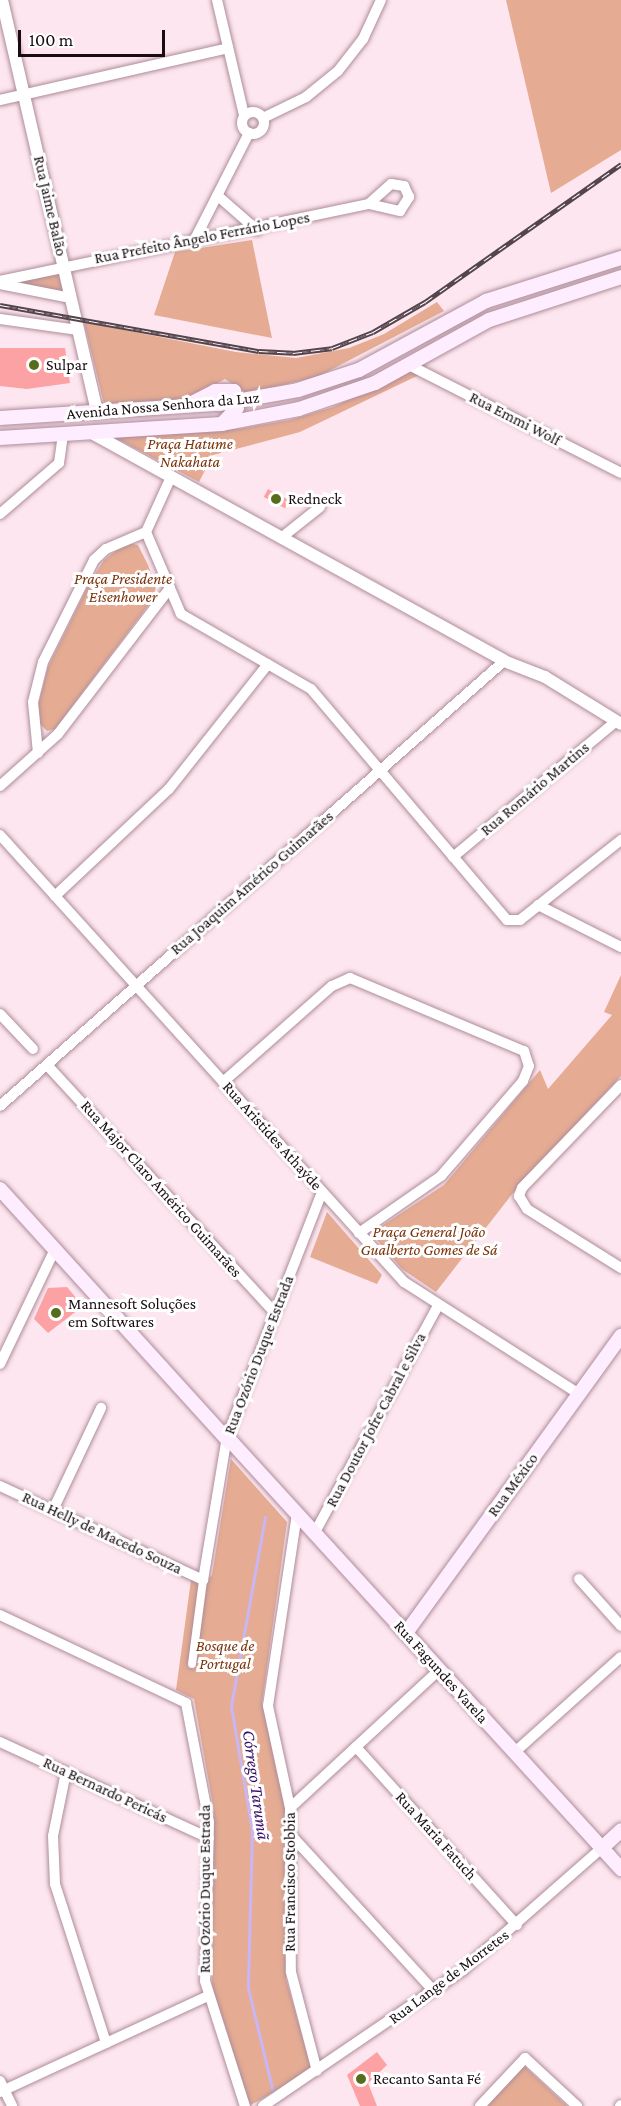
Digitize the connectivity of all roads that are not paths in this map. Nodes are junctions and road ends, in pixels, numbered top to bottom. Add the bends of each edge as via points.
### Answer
1 (217, 0) edge
2 (381, 0) edge
3 (2, 1) edge
4 (228, 48) junction
5 (24, 94) junction
6 (0, 100) edge
7 (244, 115) junction
8 (263, 118) junction
9 (249, 134) junction
10 (218, 196) junction
11 (369, 204) dead end
12 (245, 219) junction
13 (275, 226) junction
14 (257, 230) junction
15 (196, 237) junction
16 (621, 258) edge
17 (63, 266) junction
18 (621, 277) edge
19 (0, 282) edge
20 (71, 298) junction
21 (0, 319) edge
22 (78, 330) junction
23 (409, 365) junction
24 (238, 402) junction
25 (97, 413) junction
26 (3, 420) edge
27 (222, 424) junction
28 (90, 432) junction
29 (63, 434) junction
30 (1, 437) edge
31 (621, 473) edge
32 (171, 477) junction
33 (320, 507) dead end
34 (0, 514) edge
35 (146, 532) junction
36 (281, 538) junction
37 (170, 588) junction
38 (504, 661) junction
39 (268, 663) junction
40 (619, 723) edge
41 (38, 753) junction
42 (380, 770) junction
43 (0, 786) edge
44 (0, 835) edge
45 (621, 840) edge
46 (453, 857) junction
47 (55, 896) junction
48 (538, 905) junction
49 (621, 947) edge
50 (136, 986) junction
51 (0, 1014) edge
52 (33, 1049) dead end
53 (47, 1065) junction
54 (223, 1082) junction
55 (621, 1085) edge
56 (0, 1106) edge
57 (0, 1189) edge
58 (322, 1192) junction
59 (359, 1233) junction
60 (55, 1250) junction
61 (621, 1268) edge
62 (437, 1307) junction
63 (275, 1313) junction
64 (621, 1336) edge
65 (3, 1350) edge
66 (0, 1364) edge
67 (579, 1394) junction
68 (101, 1407) dead end
69 (227, 1437) junction
70 (0, 1486) edge
71 (53, 1510) junction
72 (297, 1514) junction
73 (314, 1534) junction
74 (579, 1579) dead end
75 (203, 1580) junction
76 (0, 1615) edge
77 (621, 1626) edge
78 (406, 1633) junction
79 (621, 1657) edge
80 (192, 1665) dead end
81 (439, 1670) junction
82 (0, 1742) edge
83 (356, 1747) junction
84 (515, 1752) junction
85 (66, 1772) junction
86 (290, 1808) junction
87 (621, 1830) edge
88 (290, 1834) junction
89 (209, 1838) junction
90 (602, 1848) junction
91 (621, 1869) edge
92 (517, 1925) junction
93 (434, 1991) junction
94 (208, 1996) junction
95 (106, 2043) junction
96 (317, 2071) junction
97 (2, 2088) edge
98 (12, 2106) edge
99 (245, 2106) edge
100 (263, 2106) edge
101 (480, 2106) edge
102 (577, 2106) edge

1 - 4 street
2 - 8 street via 363,39 338,71 306,97
3 - 5 street, Rua Jaime Balão
4 - 5 street
4 - 7 street
5 - 6 street
5 - 17 street, Rua Jaime Balão
7 - 8 street via 255,112
7 - 9 street via 242,126
8 - 9 street via 262,129
9 - 10 street
10 - 12 street
10 - 15 street
11 - 13 street, Rua Prefeito Ângelo Ferrário Lopes
12 - 13 street
12 - 14 street
13 - 14 street, Rua Prefeito Ângelo Ferrário Lopes
14 - 15 street, Rua Prefeito Ângelo Ferrário Lopes
15 - 17 street, Rua Prefeito Ângelo Ferrário Lopes
16 - 24 main road, Avenida Nossa Senhora da Luz via 486,301 338,378
17 - 19 street, Rua Prefeito Ângelo Ferrário Lopes
17 - 20 street, Rua Jaime Balão
18 - 23 main road, Avenida Nossa Senhora da Luz via 489,320
19 - 20 street
20 - 22 street, Rua Jaime Balão
21 - 22 street
22 - 25 street, Rua Jaime Balão
23 - 27 main road, Avenida Nossa Senhora da Luz via 338,398
23 - 31 street, Rua Emmi Wolf
24 - 25 main road, Avenida Nossa Senhora da Luz
24 - 27 main road via 234,414
25 - 26 main road, Avenida Nossa Senhora da Luz
27 - 28 main road, Avenida Nossa Senhora da Luz
28 - 29 main road, Avenida Nossa Senhora da Luz
28 - 32 street
29 - 30 main road, Avenida Nossa Senhora da Luz
29 - 34 street via 59,463
32 - 35 street
32 - 36 street
33 - 36 street
35 - 37 street
35 - 41 street via 100,553 43,662 33,702
36 - 38 street
37 - 39 street via 181,614
37 - 41 street via 63,729
38 - 40 street via 545,677
38 - 42 street, Rua Joaquim Américo Guimarães
39 - 42 street via 311,689
39 - 47 street via 169,789
40 - 46 street, Rua Romário Martins
41 - 43 street
42 - 46 street
42 - 50 street, Rua Joaquim Américo Guimarães
44 - 47 street, Rua Aristides Athaýde
45 - 48 street
46 - 48 street via 512,922
47 - 50 street, Rua Aristides Athaýde
48 - 49 street
50 - 53 street, Rua Joaquim Américo Guimarães
50 - 54 street, Rua Aristides Athaýde
51 - 52 street
53 - 56 street, Rua Joaquim Américo Guimarães
53 - 63 street, Rua Major Claro Américo Guimarães
54 - 58 street, Rua Aristides Athaýde
54 - 59 street via 332,986 350,978 524,1051 529,1066 523,1081 441,1176
55 - 61 street via 522,1188 519,1196 527,1209
57 - 60 main road, Rua Fagundes Varela
58 - 59 street, Rua Aristides Athaýde
58 - 63 street, Rua Ozório Duque Estrada
59 - 62 street, Rua Aristides Athaýde via 404,1282
60 - 65 street
60 - 69 main road, Rua Fagundes Varela
62 - 67 street, Rua Aristides Athaýde
62 - 73 street, Rua Doutor Jofre Cabral e Silva
63 - 69 street, Rua Ozório Duque Estrada
64 - 67 main road, Rua México
65 - 66 street
67 - 78 main road, Rua México
68 - 71 street
69 - 72 main road, Rua Fagundes Varela
69 - 75 street, Rua Ozório Duque Estrada
70 - 71 street, Rua Helly de Macedo Souza
71 - 75 street, Rua Helly de Macedo Souza
72 - 73 main road, Rua Fagundes Varela
72 - 86 street, Rua Francisco Stobbia via 268,1706
73 - 78 main road, Rua Fagundes Varela
74 - 77 street
75 - 80 street, Rua Ozório Duque Estrada
76 - 89 street, Rua Ozório Duque Estrada via 186,1703 208,1807
78 - 81 main road, Rua Fagundes Varela
79 - 84 street
81 - 83 street
81 - 84 main road, Rua Fagundes Varela
82 - 85 street, Rua Bernardo Pericás
83 - 86 street
83 - 92 street, Rua Maria Fatuch
84 - 90 main road, Rua Fagundes Varela
85 - 89 street, Rua Bernardo Pericás
85 - 95 street via 53,1836 55,1884
86 - 88 street, Rua Francisco Stobbia
87 - 90 main road, Rua Lange de Morretes
88 - 93 street
88 - 96 street, Rua Francisco Stobbia via 291,1972
89 - 94 street, Rua Ozório Duque Estrada via 203,1951
90 - 91 main road, Rua Fagundes Varela
90 - 92 street, Rua Lange de Morretes
92 - 93 street, Rua Lange de Morretes
93 - 96 street, Rua Lange de Morretes
94 - 95 street
94 - 99 street, Rua Ozório Duque Estrada
95 - 97 street
96 - 100 street, Rua Lange de Morretes
97 - 98 street
101 - 102 street via 525,2058

